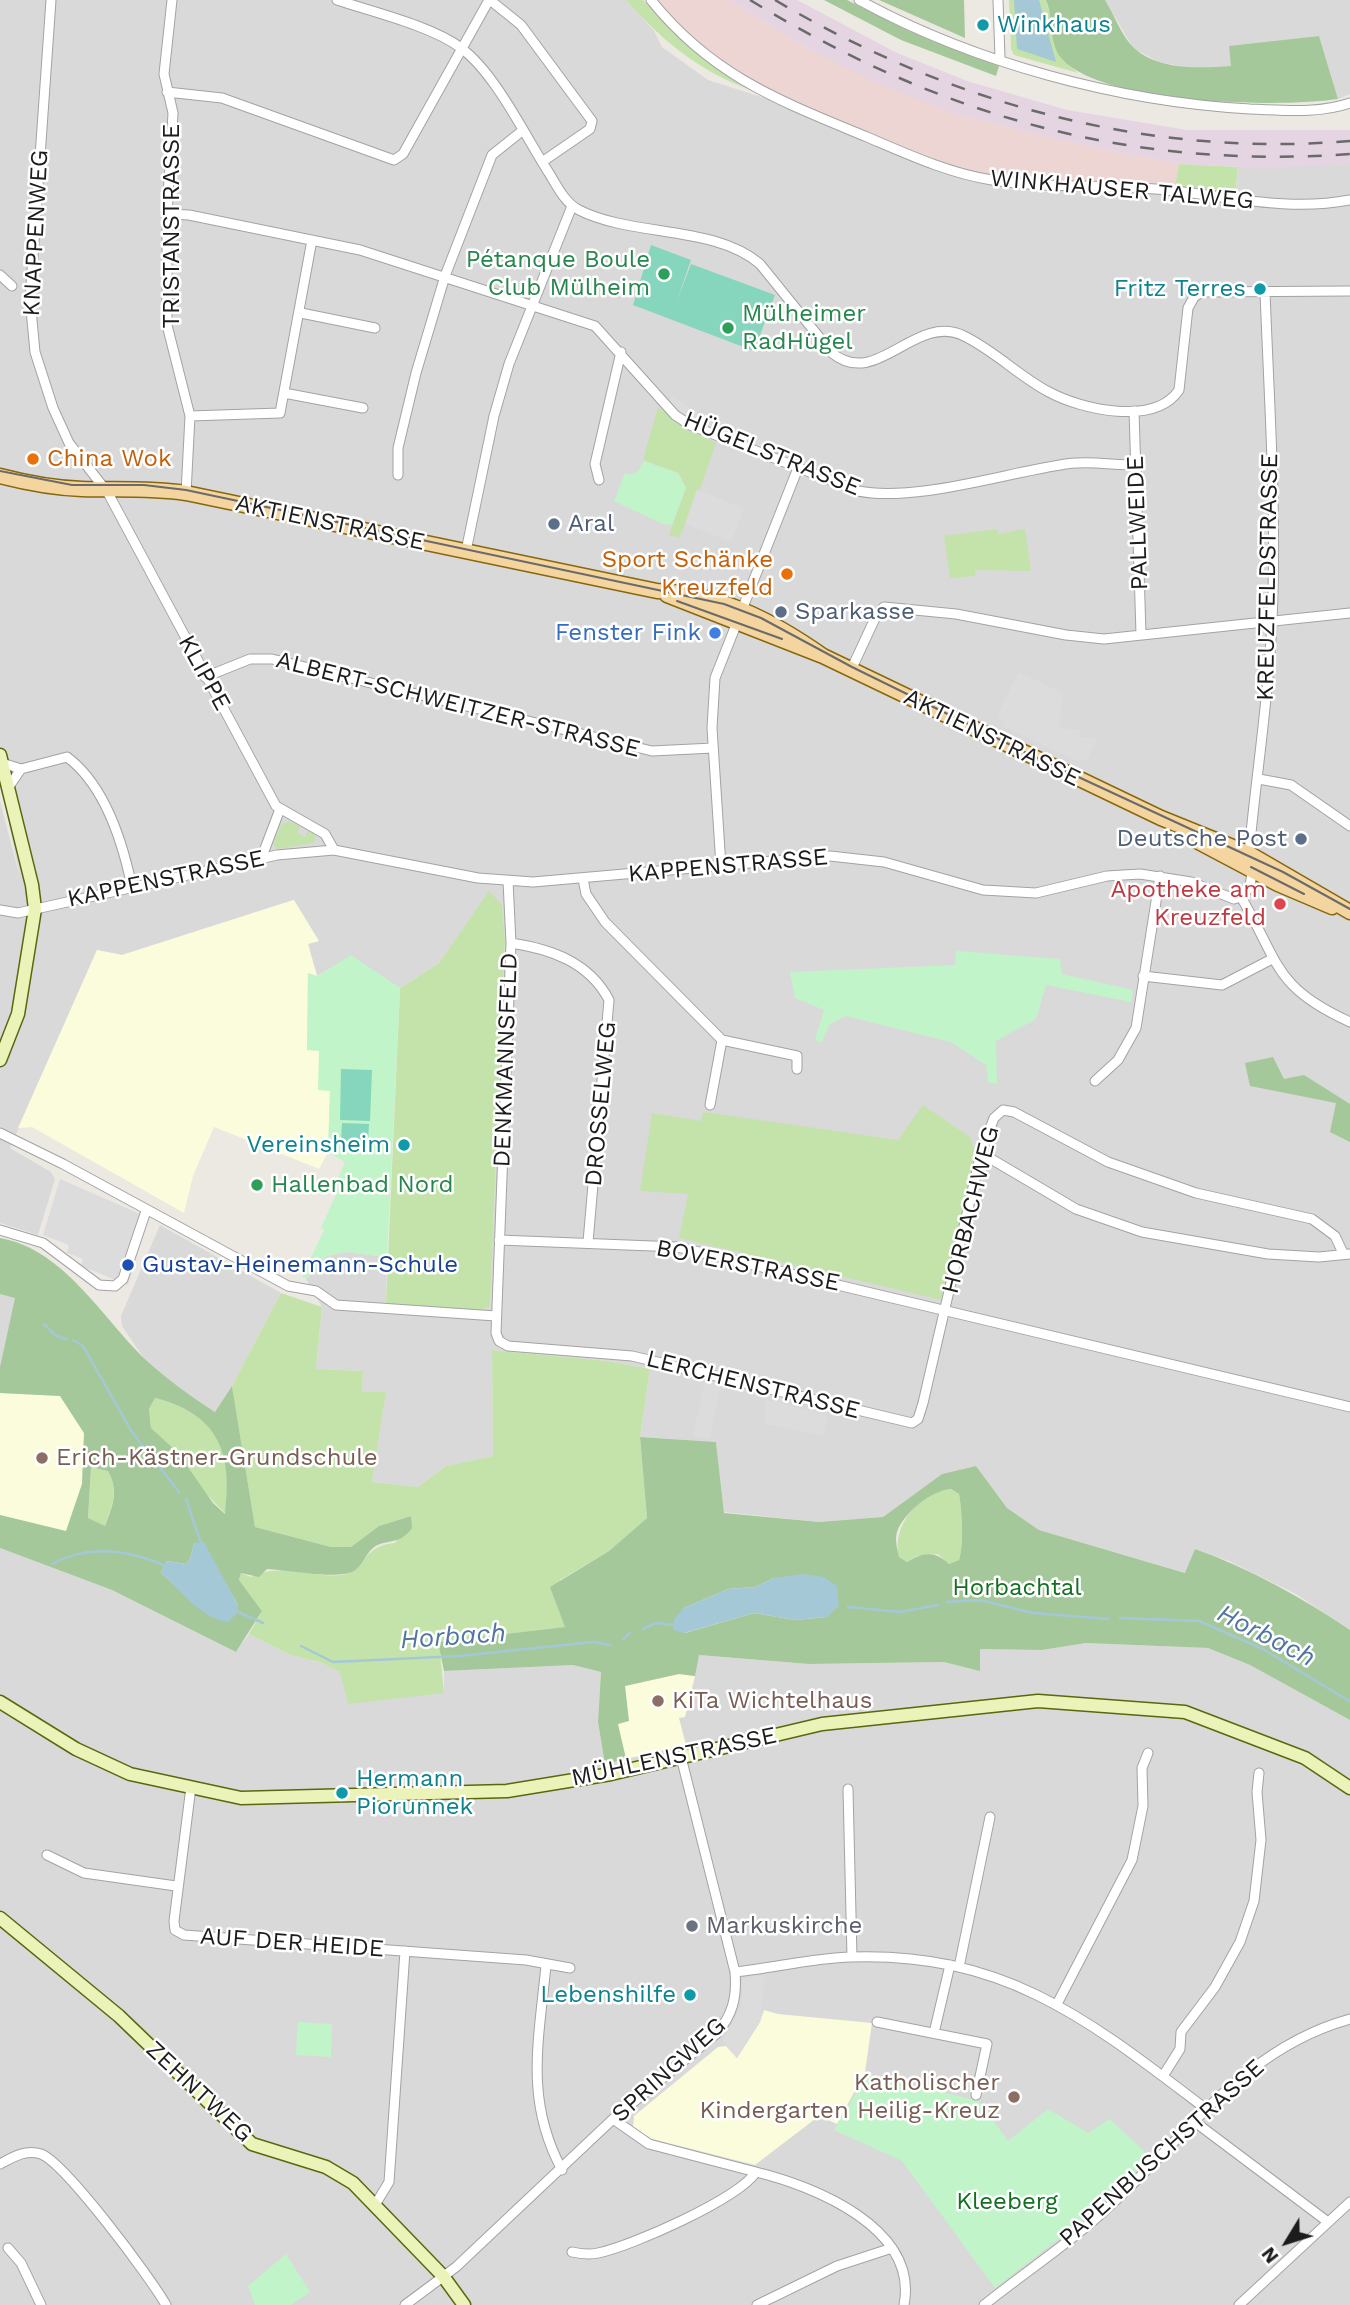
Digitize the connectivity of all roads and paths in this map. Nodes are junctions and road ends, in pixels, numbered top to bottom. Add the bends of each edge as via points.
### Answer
1 (51, 0) edge
2 (172, 0) edge
3 (337, 0) edge
4 (489, 0) edge
5 (650, 0) edge
6 (859, 0) edge
7 (998, 0) edge
8 (460, 47) junction
9 (1000, 58) junction
10 (167, 92) junction
11 (1350, 103) edge
12 (522, 131) junction
13 (542, 162) junction
14 (1350, 200) edge
15 (572, 206) junction
16 (167, 214) junction
17 (312, 240) junction
18 (0, 275) edge
19 (445, 276) junction
20 (12, 286) dead end
21 (1265, 291) junction
22 (1350, 291) edge
23 (533, 304) junction
24 (301, 313) junction
25 (375, 328) dead end
26 (621, 352) junction
27 (284, 393) junction
28 (363, 408) dead end
29 (1134, 411) junction
30 (190, 416) junction
31 (1136, 465) junction
32 (798, 468) junction
33 (398, 475) dead end
34 (0, 476) edge
35 (599, 480) dead end
36 (106, 489) junction
37 (186, 493) junction
38 (466, 551) junction
39 (657, 591) junction
40 (744, 610) junction
41 (1350, 613) edge
42 (1272, 621) junction
43 (738, 624) junction
44 (1141, 634) junction
45 (823, 656) junction
46 (851, 670) junction
47 (205, 677) junction
48 (713, 748) junction
49 (1, 759) edge
50 (21, 769) junction
51 (1259, 779) junction
52 (8, 788) junction
53 (280, 809) junction
54 (1350, 826) edge
55 (334, 850) junction
56 (261, 859) junction
57 (1251, 862) junction
58 (721, 866) junction
59 (1160, 876) junction
60 (583, 879) junction
61 (508, 881) junction
62 (132, 887) junction
63 (1241, 897) junction
64 (35, 909) junction
65 (0, 910) edge
66 (1348, 911) edge
67 (511, 943) junction
68 (1272, 959) junction
69 (1143, 976) junction
70 (1350, 1022) edge
71 (722, 1041) junction
72 (0, 1060) edge
73 (797, 1069) dead end
74 (1095, 1081) dead end
75 (710, 1105) dead end
76 (0, 1133) edge
77 (981, 1153) junction
78 (146, 1210) junction
79 (0, 1230) edge
80 (499, 1240) junction
81 (588, 1242) junction
82 (1347, 1253) edge
83 (945, 1309) junction
84 (496, 1317) junction
85 (1350, 1407) edge
86 (0, 1702) edge
87 (1148, 1754) dead end
88 (681, 1757) junction
89 (1259, 1773) dead end
90 (191, 1787) junction
91 (1350, 1788) edge
92 (848, 1789) dead end
93 (990, 1817) dead end
94 (47, 1855) dead end
95 (176, 1886) junction
96 (0, 1918) edge
97 (405, 1951) junction
98 (852, 1957) junction
99 (546, 1965) junction
100 (955, 1966) junction
101 (570, 1968) dead end
102 (735, 1972) junction
103 (1057, 2004) junction
104 (1350, 2019) edge
105 (877, 2022) dead end
106 (934, 2034) junction
107 (1163, 2076) junction
108 (976, 2095) dead end
109 (1206, 2109) junction
110 (613, 2119) junction
111 (1195, 2122) junction
112 (0, 2164) edge
113 (562, 2169) junction
114 (756, 2172) junction
115 (1350, 2202) edge
116 (375, 2205) junction
117 (1328, 2222) junction
118 (8, 2248) dead end
119 (892, 2248) junction
120 (572, 2252) dead end
121 (443, 2276) junction
122 (41, 2305) edge
123 (166, 2305) edge
124 (405, 2305) edge
125 (464, 2305) edge
126 (757, 2305) edge
127 (904, 2305) edge
128 (984, 2305) edge
129 (1240, 2305) edge

1 - 36 street, KNAPPENWEG via 31,325 56,415 69,443
2 - 10 street, TRISTANSTRASSE via 164,74
3 - 8 street
4 - 8 street
4 - 13 street via 521,25 592,121 590,129
5 - 14 street, WINKHAUSER TALWEG via 693,45 759,91 933,165 989,180 1042,187 1167,190 1289,206
6 - 9 street
7 - 9 street
8 - 10 street via 403,154 394,160 222,98
8 - 12 street via 491,82
9 - 11 street via 1103,90 1157,100 1284,111
10 - 16 street, TRISTANSTRASSE via 173,113
12 - 13 street
12 - 19 street via 492,155
13 - 15 street
15 - 23 street
15 - 29 street via 602,219 716,243 746,254 760,264 832,353 847,363 870,363 918,337 945,329 968,338 1049,392 1080,404
16 - 17 street, HÜGELSTRASSE
16 - 30 street, TRISTANSTRASSE via 167,325
17 - 19 street, HÜGELSTRASSE
17 - 24 street
18 - 20 street
19 - 23 street, HÜGELSTRASSE
19 - 33 street via 398,448
21 - 22 street
21 - 29 street via 1209,291 1194,297 1188,309 1179,390 1172,400
21 - 42 street, KREUZFELDSTRASSE via 1274,503
23 - 26 street, HÜGELSTRASSE via 594,326
23 - 38 street via 494,416
24 - 25 street
24 - 27 street
26 - 32 street, HÜGELSTRASSE via 655,397 690,425
26 - 35 street via 595,464
27 - 28 street
27 - 30 street via 281,413
29 - 31 street, PALLWEIDE
30 - 37 street, TRISTANSTRASSE
31 - 32 street, HÜGELSTRASSE via 1063,464 882,495 858,491
31 - 44 street, PALLWEIDE
32 - 40 street
34 - 36 main road, AKTIENSTRASSE via 32,484
36 - 37 main road, AKTIENSTRASSE
36 - 47 street, KLIPPE
37 - 38 main road, AKTIENSTRASSE
38 - 39 main road, AKTIENSTRASSE
39 - 40 main road, AKTIENSTRASSE via 687,592
39 - 43 main road, AKTIENSTRASSE
40 - 43 street
40 - 45 main road, AKTIENSTRASSE
41 - 42 street
42 - 44 street
42 - 51 street, KREUZFELDSTRASSE
43 - 45 main road, AKTIENSTRASSE
43 - 48 street via 715,678
44 - 46 street via 1085,638 957,614 882,608
45 - 46 main road, AKTIENSTRASSE
46 - 57 main road, AKTIENSTRASSE
47 - 48 street, ALBERT-SCHWEITZER-STRASSE via 250,659 272,659 652,751
47 - 53 street, KLIPPE
48 - 58 street
49 - 50 street
49 - 52 street
50 - 52 street
50 - 62 street via 67,757 78,765 109,813 123,845
51 - 54 street via 1291,785
51 - 57 street, KREUZFELDSTRASSE
52 - 64 street
53 - 55 street via 325,834
53 - 56 street
55 - 56 street, KAPPENSTRASSE
55 - 61 street, KAPPENSTRASSE
56 - 62 street, KAPPENSTRASSE
57 - 63 street, KREUZFELDSTRASSE via 1251,883
57 - 66 main road, AKTIENSTRASSE via 1319,903
58 - 59 street, KAPPENSTRASSE via 819,856 852,858 884,862 976,888 1036,893 1111,875
58 - 60 street, KAPPENSTRASSE
59 - 63 street, KAPPENSTRASSE via 1234,899
59 - 69 street
60 - 61 street, KAPPENSTRASSE
60 - 71 street via 586,894 605,922
61 - 67 street, DENKMANNSFELD
62 - 64 street, KAPPENSTRASSE
63 - 68 street
64 - 65 street, KAPPENSTRASSE via 18,913
64 - 72 street via 18,1014
67 - 80 street, DENKMANNSFELD
67 - 81 street, DROSSELWEG via 543,948 571,960 595,981 610,1004
68 - 69 street via 1222,985
68 - 70 street via 1306,999
69 - 74 street via 1131,1041
71 - 73 street via 797,1056
71 - 75 street
76 - 78 street
77 - 82 street via 1076,1209 1142,1232 1268,1254 1319,1257
77 - 82 street, HORBACHWEG via 998,1112 1010,1110 1108,1162 1184,1189 1312,1219 1335,1236
77 - 83 street, HORBACHWEG
78 - 79 street via 123,1279 115,1286 99,1285 43,1243
78 - 84 street via 288,1286 316,1291 337,1305
80 - 81 street, BOVERSTRASSE
80 - 84 street
81 - 83 street, BOVERSTRASSE via 678,1247
83 - 84 street, LERCHENSTRASSE via 918,1419 907,1423 632,1356 508,1346 499,1341
83 - 85 street, BOVERSTRASSE
86 - 90 street, MÜHLENSTRASSE via 92,1758 130,1774
87 - 103 street via 1142,1768 1143,1806 1132,1860
88 - 90 street, MÜHLENSTRASSE via 507,1791 270,1799
88 - 91 street, MÜHLENSTRASSE via 844,1721 1020,1701 1067,1701 1185,1712 1305,1758
88 - 102 street, SPRINGWEG
89 - 107 street via 1261,1840 1254,1900 1240,1942 1215,1987 1181,2032 1180,2049
90 - 95 street, AUF DER HEIDE
92 - 98 street
93 - 100 street
94 - 95 street via 84,1873
95 - 97 street, AUF DER HEIDE via 175,1930 184,1935
96 - 116 street, ZEHNTWEG via 119,2016 252,2144 341,2174
97 - 99 street
97 - 116 street, AUF DER HEIDE via 389,2182
98 - 100 street
98 - 102 street
99 - 101 street
99 - 113 street via 537,2099 545,2139
100 - 103 street via 1025,1988
100 - 106 street
102 - 110 street, SPRINGWEG via 735,2000 723,2026
103 - 107 street
104 - 109 street, PAPENBUSCHSTRASSE via 1294,2039 1248,2070
105 - 106 street
106 - 108 street via 987,2044
107 - 109 street
109 - 111 street, PAPENBUSCHSTRASSE
110 - 113 street, SPRINGWEG
110 - 114 street via 649,2144
111 - 117 street
111 - 128 street, PAPENBUSCHSTRASSE via 1093,2221
112 - 123 street via 29,2152 56,2165 133,2257
113 - 121 street, SPRINGWEG
114 - 119 street via 800,2184 837,2203 873,2226
114 - 120 street via 750,2182 719,2201 654,2232 598,2253
115 - 117 street
116 - 121 street, ZEHNTWEG
117 - 129 street
118 - 122 street via 21,2263
119 - 126 street via 837,2266
119 - 127 street via 905,2285
121 - 124 street, SPRINGWEG
121 - 125 street, ZEHNTWEG

